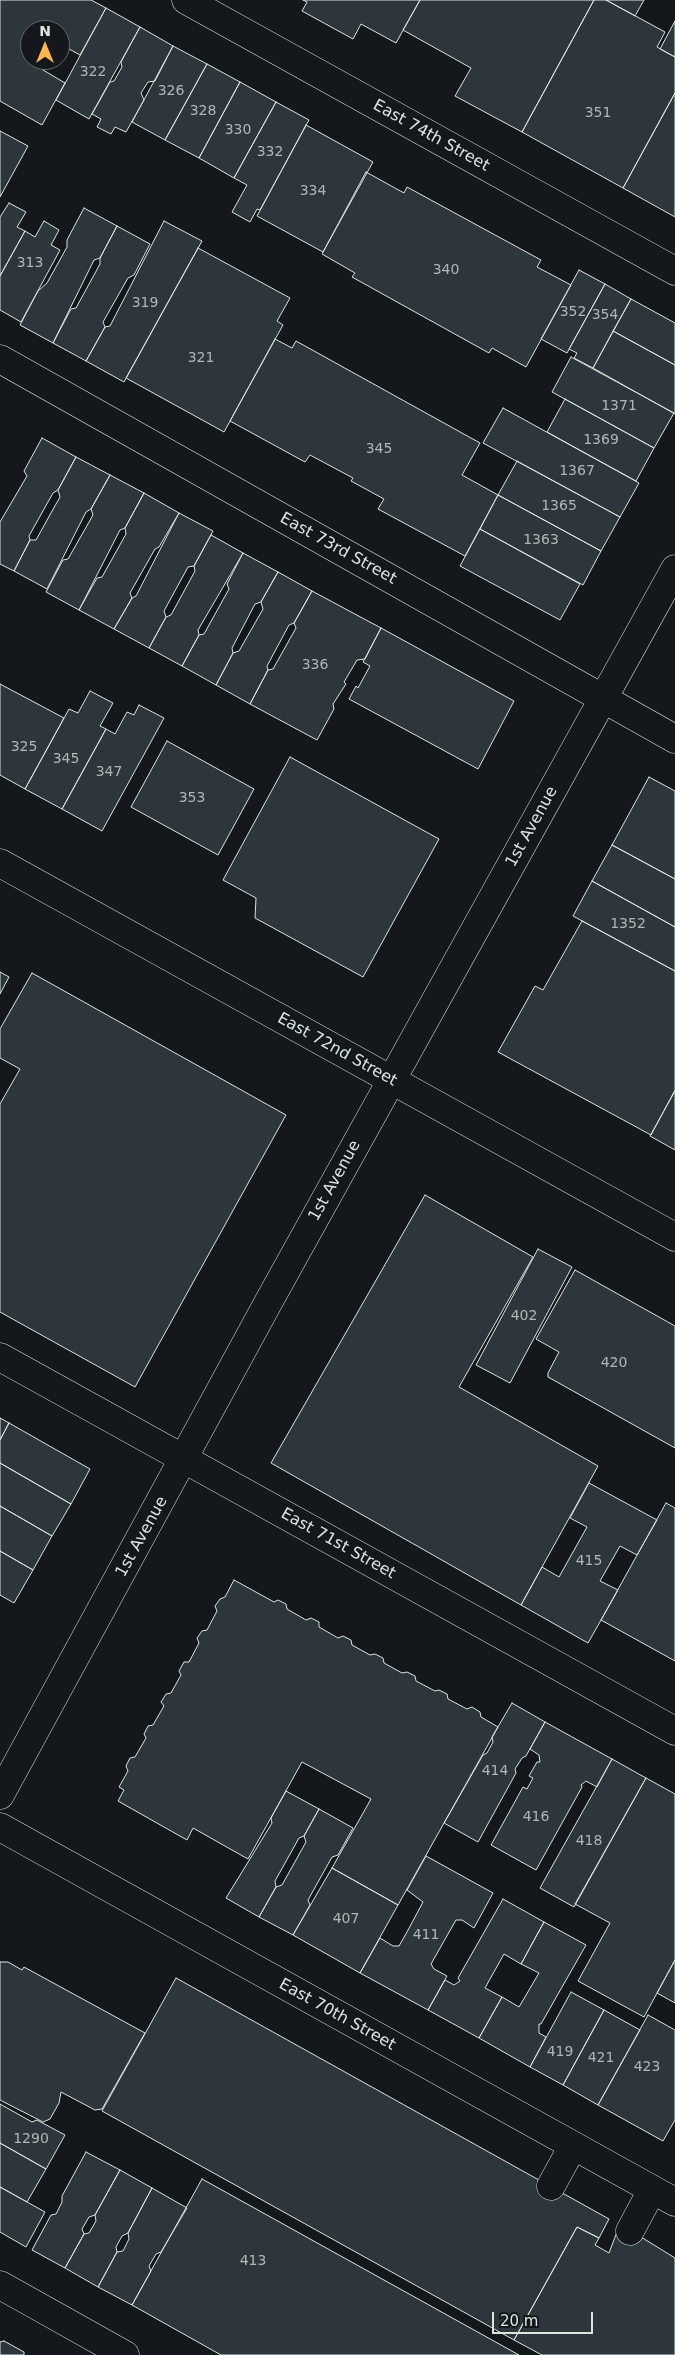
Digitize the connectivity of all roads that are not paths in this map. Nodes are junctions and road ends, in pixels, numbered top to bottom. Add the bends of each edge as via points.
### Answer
1 (186, 0) edge
2 (675, 271) edge
3 (0, 359) edge
4 (675, 569) edge
5 (603, 698) junction
6 (675, 739) edge
7 (0, 863) edge
8 (391, 1081) junction
9 (675, 1237) edge
10 (0, 1357) edge
11 (184, 1459) junction
12 (675, 1731) edge
13 (0, 1795) edge
14 (0, 1827) edge
15 (573, 2146) junction
16 (551, 2186) dead end
17 (664, 2196) edge
18 (630, 2231) dead end
19 (0, 2285) edge
20 (125, 2355) edge

1 - 2 street, East 74th Street
3 - 5 street, East 73rd Street
4 - 5 street, 1st Avenue
5 - 6 street, East 73rd Street
5 - 8 street, 1st Avenue
7 - 8 street, East 72nd Street
8 - 9 street, East 72nd Street
8 - 11 street, 1st Avenue
10 - 11 street, East 71st Street
11 - 12 street, East 71st Street
11 - 13 street, 1st Avenue
14 - 15 street, East 70th Street
15 - 16 street
15 - 17 street, East 70th Street
17 - 18 street
19 - 20 street

